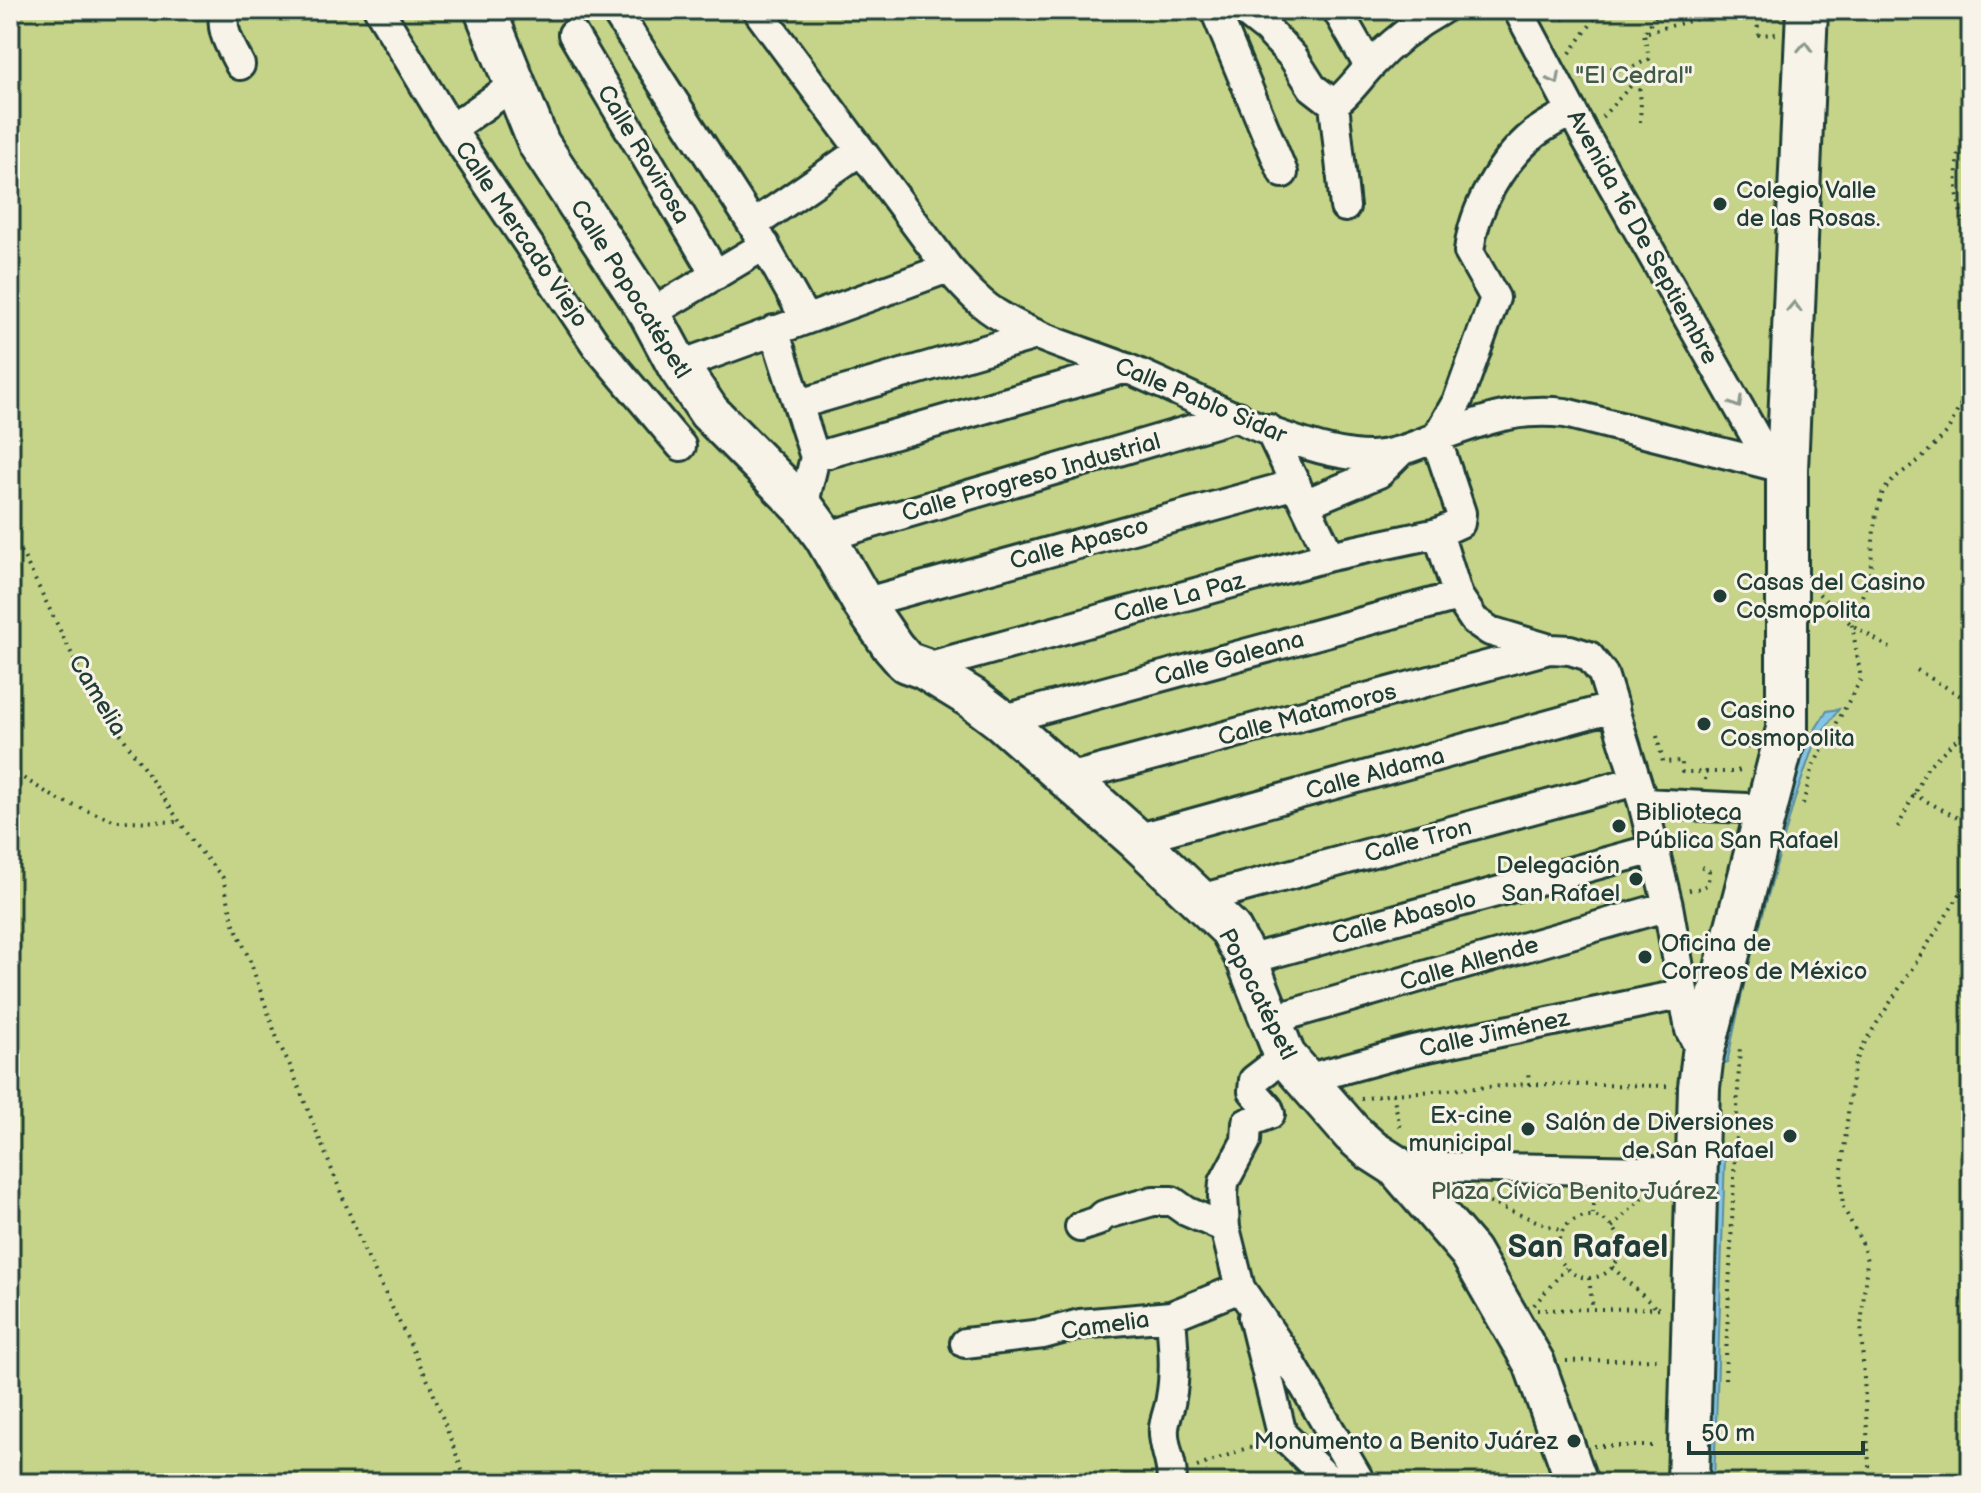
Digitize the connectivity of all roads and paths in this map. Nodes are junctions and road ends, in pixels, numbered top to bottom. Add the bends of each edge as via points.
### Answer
1 (226, 10) edge
2 (379, 10) edge
3 (485, 10) edge
4 (615, 10) edge
5 (1215, 10) edge
6 (1243, 10) edge
7 (1337, 10) edge
8 (1441, 10) edge
9 (1518, 10) edge
10 (1553, 10) edge
11 (1580, 10) edge
12 (1601, 10) edge
13 (1661, 10) edge
14 (1731, 10) edge
15 (1755, 10) edge
16 (770, 15) edge
17 (1797, 22) edge
18 (1644, 33) junction
19 (573, 34) dead end
20 (240, 65) dead end
21 (1369, 66) junction
22 (1626, 70) junction
23 (1638, 78) junction
24 (514, 85) junction
25 (1567, 103) junction
26 (1334, 104) junction
27 (1640, 122) dead end
28 (1971, 125) edge
29 (451, 129) junction
30 (860, 151) junction
31 (1283, 173) dead end
32 (1345, 207) dead end
33 (759, 235) junction
34 (1971, 242) edge
35 (948, 268) junction
36 (716, 275) junction
37 (650, 314) junction
38 (805, 318) junction
39 (774, 330) junction
40 (1036, 335) junction
41 (678, 366) junction
42 (1127, 368) junction
43 (1971, 384) edge
44 (799, 404) junction
45 (1238, 416) junction
46 (1269, 429) junction
47 (1436, 438) junction
48 (681, 446) dead end
49 (1400, 452) junction
50 (815, 457) junction
51 (1779, 466) junction
52 (1301, 494) junction
53 (814, 522) junction
54 (1438, 533) junction
55 (10, 539) edge
56 (1330, 556) junction
57 (1458, 596) junction
58 (863, 603) junction
59 (1852, 625) junction
60 (1890, 648) dead end
61 (1550, 649) junction
62 (923, 668) junction
63 (1917, 670) dead end
64 (1971, 702) edge
65 (1614, 707) junction
66 (1001, 720) junction
67 (1971, 726) edge
68 (1657, 736) dead end
69 (1749, 736) dead end
70 (10, 770) edge
71 (1706, 772) junction
72 (1065, 779) junction
73 (1703, 790) dead end
74 (1640, 792) junction
75 (1913, 794) junction
76 (1784, 810) junction
77 (180, 822) junction
78 (1971, 825) edge
79 (1898, 827) dead end
80 (1136, 839) junction
81 (1654, 849) junction
82 (1699, 865) dead end
83 (1971, 877) edge
84 (1694, 891) dead end
85 (1200, 899) junction
86 (1668, 906) junction
87 (1247, 960) junction
88 (1684, 994) junction
89 (1740, 1031) dead end
90 (1287, 1052) junction
91 (1701, 1070) junction
92 (1528, 1071) dead end
93 (1529, 1084) junction
94 (1393, 1094) dead end
95 (1396, 1166) junction
96 (1453, 1169) junction
97 (1684, 1172) junction
98 (1080, 1227) dead end
99 (1611, 1227) junction
100 (1225, 1228) junction
101 (1562, 1231) junction
102 (1679, 1245) dead end
103 (1619, 1246) junction
104 (1558, 1247) junction
105 (1470, 1252) junction
106 (1612, 1267) junction
107 (1566, 1268) junction
108 (1589, 1278) junction
109 (1245, 1294) junction
110 (1677, 1308) dead end
111 (1593, 1309) junction
112 (1656, 1309) junction
113 (1171, 1316) junction
114 (965, 1343) dead end
115 (1661, 1359) dead end
116 (1534, 1363) junction
117 (1724, 1390) dead end
118 (1282, 1434) junction
119 (1660, 1446) dead end
120 (1580, 1465) edge
121 (1176, 1481) edge
122 (470, 1483) edge
123 (1332, 1483) edge
124 (1361, 1483) edge
125 (1688, 1483) edge
126 (1870, 1483) edge

1 - 20 street via 223,29
2 - 29 street, Calle Mercado Viejo
3 - 24 street, Calle Popocatépetl
4 - 33 street
5 - 31 street
6 - 26 street via 1267,29 1312,87
7 - 21 street
8 - 21 street
9 -> 25 street, Avenida 16 De Septiembre
10 - 11 path via 1559,21
12 - 25 path
13 - 18 path
14 - 18 path
15 - 17 path via 1759,35
16 - 30 street, Calle Pablo Sidar
51 -> 17 street
18 - 22 path via 1649,59
19 - 36 street, Calle Rovirosa
21 - 26 street via 1352,91
22 - 23 path
22 - 25 path via 1613,66 1592,72
23 - 25 path
23 - 27 path
24 - 29 street
24 - 37 street, Calle Popocatépetl via 539,144
25 - 47 street via 1516,153 1482,205 1469,252 1495,298 1467,379
25 -> 51 street, Avenida 16 De Septiembre
26 - 32 street
28 - 34 path via 1957,166 1964,227
29 - 48 street, Calle Mercado Viejo via 596,345
30 - 33 street
30 - 35 street, Calle Pablo Sidar
33 - 36 street
33 - 38 street
35 - 38 street
35 - 40 street, Calle Pablo Sidar via 1000,317
36 - 37 street
37 - 41 street, Calle Popocatépetl
38 - 39 street
39 - 41 street
39 - 44 street
40 - 42 street, Calle Pablo Sidar
40 - 44 street
41 - 53 street, Calle Popocatépetl via 709,412
42 - 45 street, Calle Pablo Sidar
42 - 50 street
43 - 59 path via 1947,432 1883,491 1870,574
44 - 50 street
45 - 46 street, Calle Pablo Sidar
45 - 53 street, Calle Progreso Industrial
46 - 49 street, Calle Pablo Sidar via 1347,455
46 - 52 street
47 - 49 street, Calle Pablo Sidar
47 - 51 street, Calle Pablo Sidar via 1502,414 1538,410
47 - 54 street via 1461,513 1460,523
49 - 52 street, Calle Apasco via 1379,473
50 - 53 street
51 - 76 street via 1787,729
52 - 56 street
52 - 58 street, Calle Apasco
53 - 58 street, Popocatépetl
54 - 56 street, Calle La Paz
54 - 57 street
55 - 77 path, Camelia via 23,555 85,681
56 - 62 street, Calle La Paz
57 - 61 street via 1474,620 1490,631
57 - 66 street, Calle Galeana
58 - 62 street, Popocatépetl via 906,662
59 - 60 path
59 - 76 path via 1861,679
61 - 65 street via 1589,656 1603,674
61 - 72 street, Calle Matamoros
62 - 66 street, Popocatépetl
63 - 64 path
65 - 74 street
65 - 80 street, Calle Aldama
66 - 72 street, Popocatépetl
67 - 75 path via 1928,766
68 - 71 path via 1663,762 1682,761 1682,772
69 - 71 path via 1744,768
70 - 77 path via 59,800 116,821
71 - 73 path
72 - 80 street, Popocatépetl
74 - 76 street, Calle Tron
74 - 81 street
74 - 85 street, Calle Tron
75 - 78 path
75 - 79 path
76 - 91 street
77 - 122 path, Camelia via 223,878 233,921 279,1044 364,1250 431,1387
80 - 85 street, Popocatépetl
81 - 86 street
81 - 87 street, Calle Abasolo
82 - 84 path via 1710,879
83 - 126 path via 1866,1040 1851,1085 1841,1179 1843,1207 1867,1261 1861,1327
85 - 87 street, Popocatépetl via 1230,929
86 - 88 street
86 - 90 street, Calle Allende
87 - 90 street, Popocatépetl
88 - 90 street, Calle Jiménez via 1413,1050
88 - 91 street
89 - 117 path
90 - 95 street, Popocatépetl via 1352,1133
90 - 100 street via 1254,1080 1253,1091 1270,1114 1247,1123 1246,1141 1224,1182
91 - 93 path
91 - 97 street
92 - 93 path
93 - 94 path
95 - 96 street
95 - 105 street, Popocatépetl
96 - 97 street
96 - 101 path via 1453,1189
97 - 99 path
97 - 125 street
98 - 100 street via 1153,1201 1172,1201
99 - 101 path via 1589,1216
99 - 103 path
100 - 109 street
101 - 104 path
102 - 103 path
103 - 106 path
104 - 105 path
104 - 107 path
105 - 116 street, Popocatépetl
106 - 108 path
106 - 112 path
107 - 108 path
107 - 111 path via 1530,1310
108 - 111 path
109 - 113 street, Camelia
109 - 118 street
109 - 124 street
110 - 112 path
111 - 112 path
113 - 114 street, Camelia
113 - 121 street via 1174,1369 1164,1445
115 - 116 path
116 - 120 street, Popocatépetl
118 - 121 path
118 - 123 street
119 - 120 path

